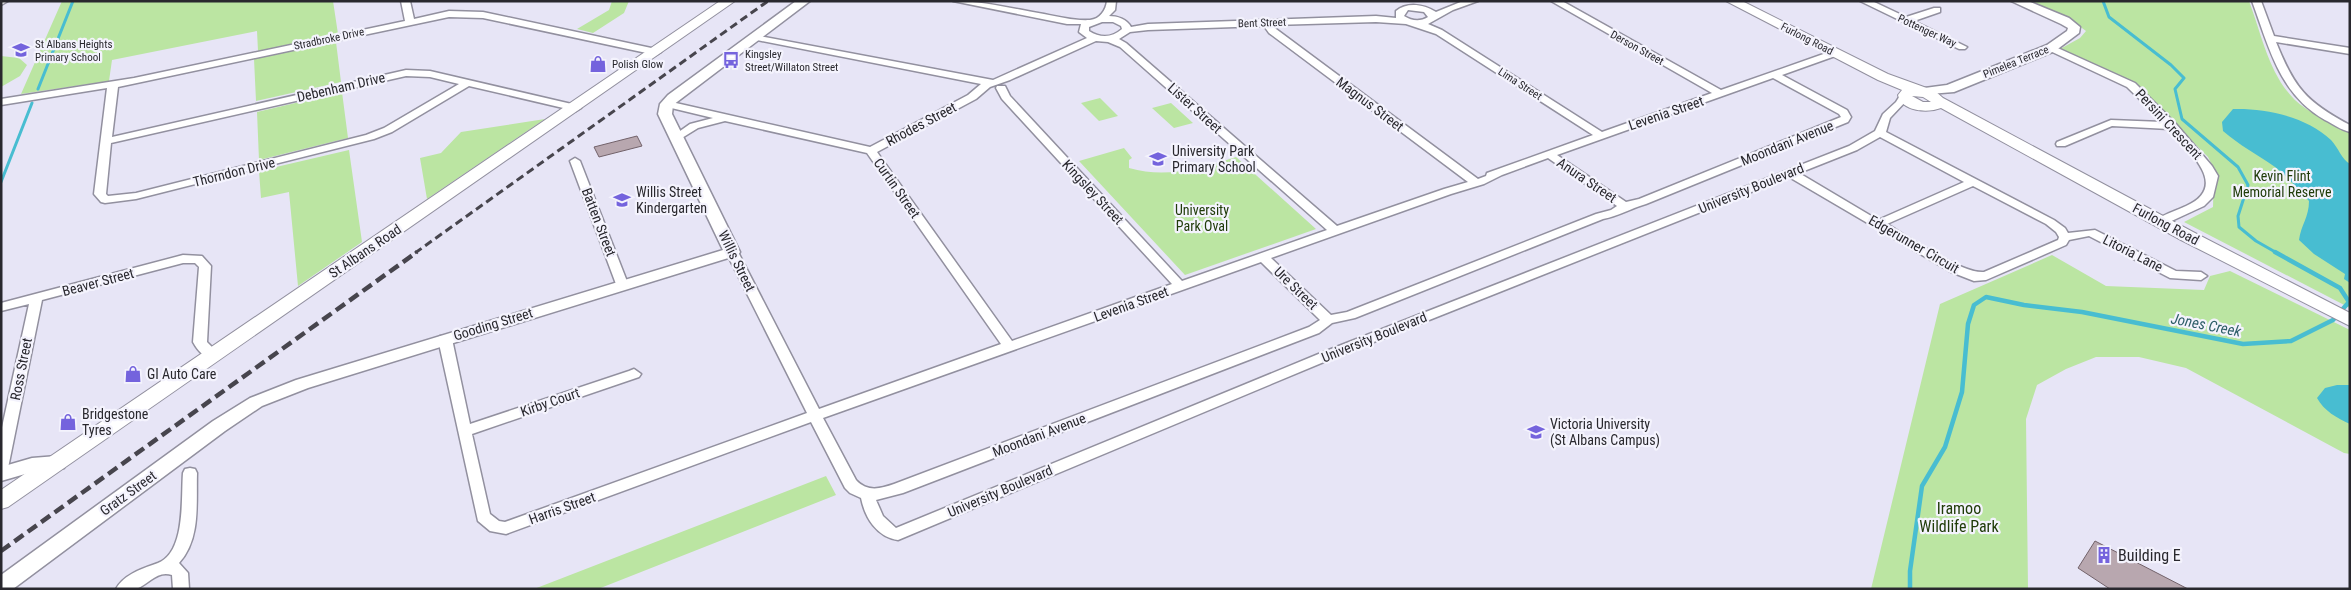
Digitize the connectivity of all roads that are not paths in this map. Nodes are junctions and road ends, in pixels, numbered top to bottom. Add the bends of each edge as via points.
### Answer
1 (405, 1) edge
2 (729, 1) edge
3 (804, 1) edge
4 (957, 1) edge
5 (1474, 1) edge
6 (1555, 1) edge
7 (1732, 1) edge
8 (1864, 1) edge
9 (2017, 1) edge
10 (2256, 1) edge
11 (1111, 6) edge
12 (1402, 6) edge
13 (1937, 10) dead end
14 (1428, 13) junction
15 (1101, 19) junction
16 (1115, 19) junction
17 (1376, 19) junction
18 (1406, 21) junction
19 (1905, 21) junction
20 (410, 22) junction
21 (1267, 23) junction
22 (1417, 23) junction
23 (1088, 30) junction
24 (1439, 32) junction
25 (1124, 34) junction
26 (757, 37) junction
27 (2271, 38) junction
28 (1962, 47) dead end
29 (2051, 48) junction
30 (2350, 51) edge
31 (656, 52) junction
32 (1835, 53) junction
33 (1774, 75) junction
34 (467, 83) junction
35 (113, 84) junction
36 (994, 88) junction
37 (1720, 94) junction
38 (1922, 99) junction
39 (1, 102) edge
40 (667, 104) junction
41 (576, 108) junction
42 (1889, 113) junction
43 (724, 118) junction
44 (2172, 126) junction
45 (2350, 129) edge
46 (1880, 133) junction
47 (1601, 136) junction
48 (677, 138) junction
49 (107, 141) junction
50 (2062, 144) dead end
51 (871, 151) junction
52 (1550, 155) junction
53 (575, 161) dead end
54 (1790, 173) junction
55 (1472, 180) junction
56 (1973, 182) junction
57 (1621, 204) junction
58 (2161, 222) junction
59 (1878, 224) junction
60 (1334, 231) junction
61 (2065, 237) junction
62 (732, 252) junction
63 (1263, 257) junction
64 (2201, 276) dead end
65 (622, 284) junction
66 (1181, 286) junction
67 (36, 298) junction
68 (1, 307) edge
69 (1326, 318) junction
70 (2350, 320) edge
71 (445, 339) junction
72 (1010, 347) junction
73 (213, 355) junction
74 (634, 374) dead end
75 (256, 402) joint
76 (814, 416) junction
77 (465, 431) junction
78 (57, 463) junction
79 (1, 468) edge
80 (190, 473) dead end
81 (1, 474) edge
82 (868, 495) junction
83 (1, 501) edge
84 (166, 567) junction
85 (1, 586) edge
86 (124, 589) edge
87 (181, 589) edge

1 - 20 street
2 - 31 main road, St Albans Road
3 - 26 street
4 - 23 street via 1067,22
5 - 14 street
6 - 37 street, Derson Street
7 - 32 main road, Furlong Road
8 - 19 street, Pottenger Way
9 - 29 street, Pimelea Terrace via 2074,27 2073,33
10 - 27 street
11 - 15 street
11 - 16 street
12 - 14 street, Bent Street
12 - 17 street, Bent Street
12 - 18 street via 1400,17
13 - 19 street
14 - 22 street
14 - 24 street, Lima Street
15 - 16 street, Rhodes Street
15 - 23 street, Rhodes Street
16 - 25 street
17 - 18 street, Bent Street
17 - 21 street, Bent Street
18 - 22 street, Bent Street
19 - 28 street, Pottenger Way
20 - 31 street, Stradbroke Drive via 441,15 471,14
20 - 35 street, Stradbroke Drive
21 - 25 street, Bent Street via 1148,27
21 - 55 street, Magnus Street via 1272,31
22 - 24 street, Lima Street
23 - 25 street, Lister Street via 1110,39
23 - 36 street, Rhodes Street via 1074,44
24 - 47 street, Lima Street
25 - 60 street, Lister Street
26 - 36 street, Kingsley Street via 974,81
26 - 40 street
27 - 30 street
27 - 45 street via 2290,84 2302,98
29 - 38 street, Pimelea Terrace
29 - 44 street, Persini Crescent via 2131,85
31 - 41 main road, St Albans Road
32 - 33 street, Levenia Street
32 - 38 main road, Furlong Road
33 - 37 street, Levenia Street
33 - 57 street, Moondani Avenue via 1843,112 1846,117 1642,202
34 - 41 street, Debenham Drive
34 - 49 street, Debenham Drive via 424,73 397,75
34 - 49 street, Thorndon Drive via 388,130 370,137 121,199 106,200 100,194
35 - 39 street, Stradbroke Drive
35 - 49 street, Thorndon Drive
36 - 51 street, Rhodes Street
36 - 66 street, Kingsley Street
37 - 47 street, Levenia Street
38 - 42 street
38 - 42 street via 1902,104
38 - 58 main road, Furlong Road via 1983,126
40 - 43 street, Curtin Street
40 - 48 street, Willis Street via 665,114
41 - 73 main road, St Albans Road
42 - 46 street
43 - 48 street, Curtin Street via 694,126
43 - 51 street, Curtin Street
44 - 50 street via 2111,123
44 - 58 street, Persini Crescent via 2202,159 2212,176 2209,195 2204,200
46 - 54 street, University Boulevard via 1853,148
46 - 56 street
47 - 52 street, Levenia Street
48 - 62 street, Willis Street
51 - 72 street, Curtin Street
52 - 55 street, Levenia Street via 1490,179
52 - 57 street, Anura Street
53 - 65 street, Batten Street
54 - 59 street, Edgerunner Circuit
54 - 82 street, University Boulevard via 1326,356 898,534 891,532 874,515
55 - 60 street, Levenia Street via 1460,189
56 - 59 street
56 - 61 street via 2050,222
57 - 69 street, Moondani Avenue via 1615,213 1600,216 1343,317
58 - 70 main road, Furlong Road
59 - 61 street, Edgerunner Circuit via 1974,277 1986,276 2062,242
60 - 63 street, Levenia Street
61 - 64 street, Litoria Lane via 2091,232 2174,274
62 - 65 street, Gooding Street
62 - 76 street, Willis Street
63 - 66 street, Levenia Street
63 - 69 street, Ure Street
65 - 71 street, Gooding Street
66 - 72 street, Levenia Street
67 - 68 street, Beaver Street
67 - 73 street, Beaver Street via 183,260 202,261 205,266 200,342
67 - 79 street, Ross Street
69 - 82 street, Moondani Avenue via 1314,330 898,489
71 - 75 street, Gooding Street via 302,384
71 - 77 street, Harris Street
72 - 76 street, Levenia Street
73 - 78 main road, St Albans Road
74 - 77 street, Kirby Court
75 - 85 street, Gratz Street
76 - 77 street, Harris Street via 506,528 495,527 483,517
76 - 82 street via 850,484
78 - 81 street via 35,464
78 - 83 main road, St Albans Road
80 - 84 street via 187,535 180,552
84 - 86 street via 150,570
84 - 87 street via 175,568 180,573

